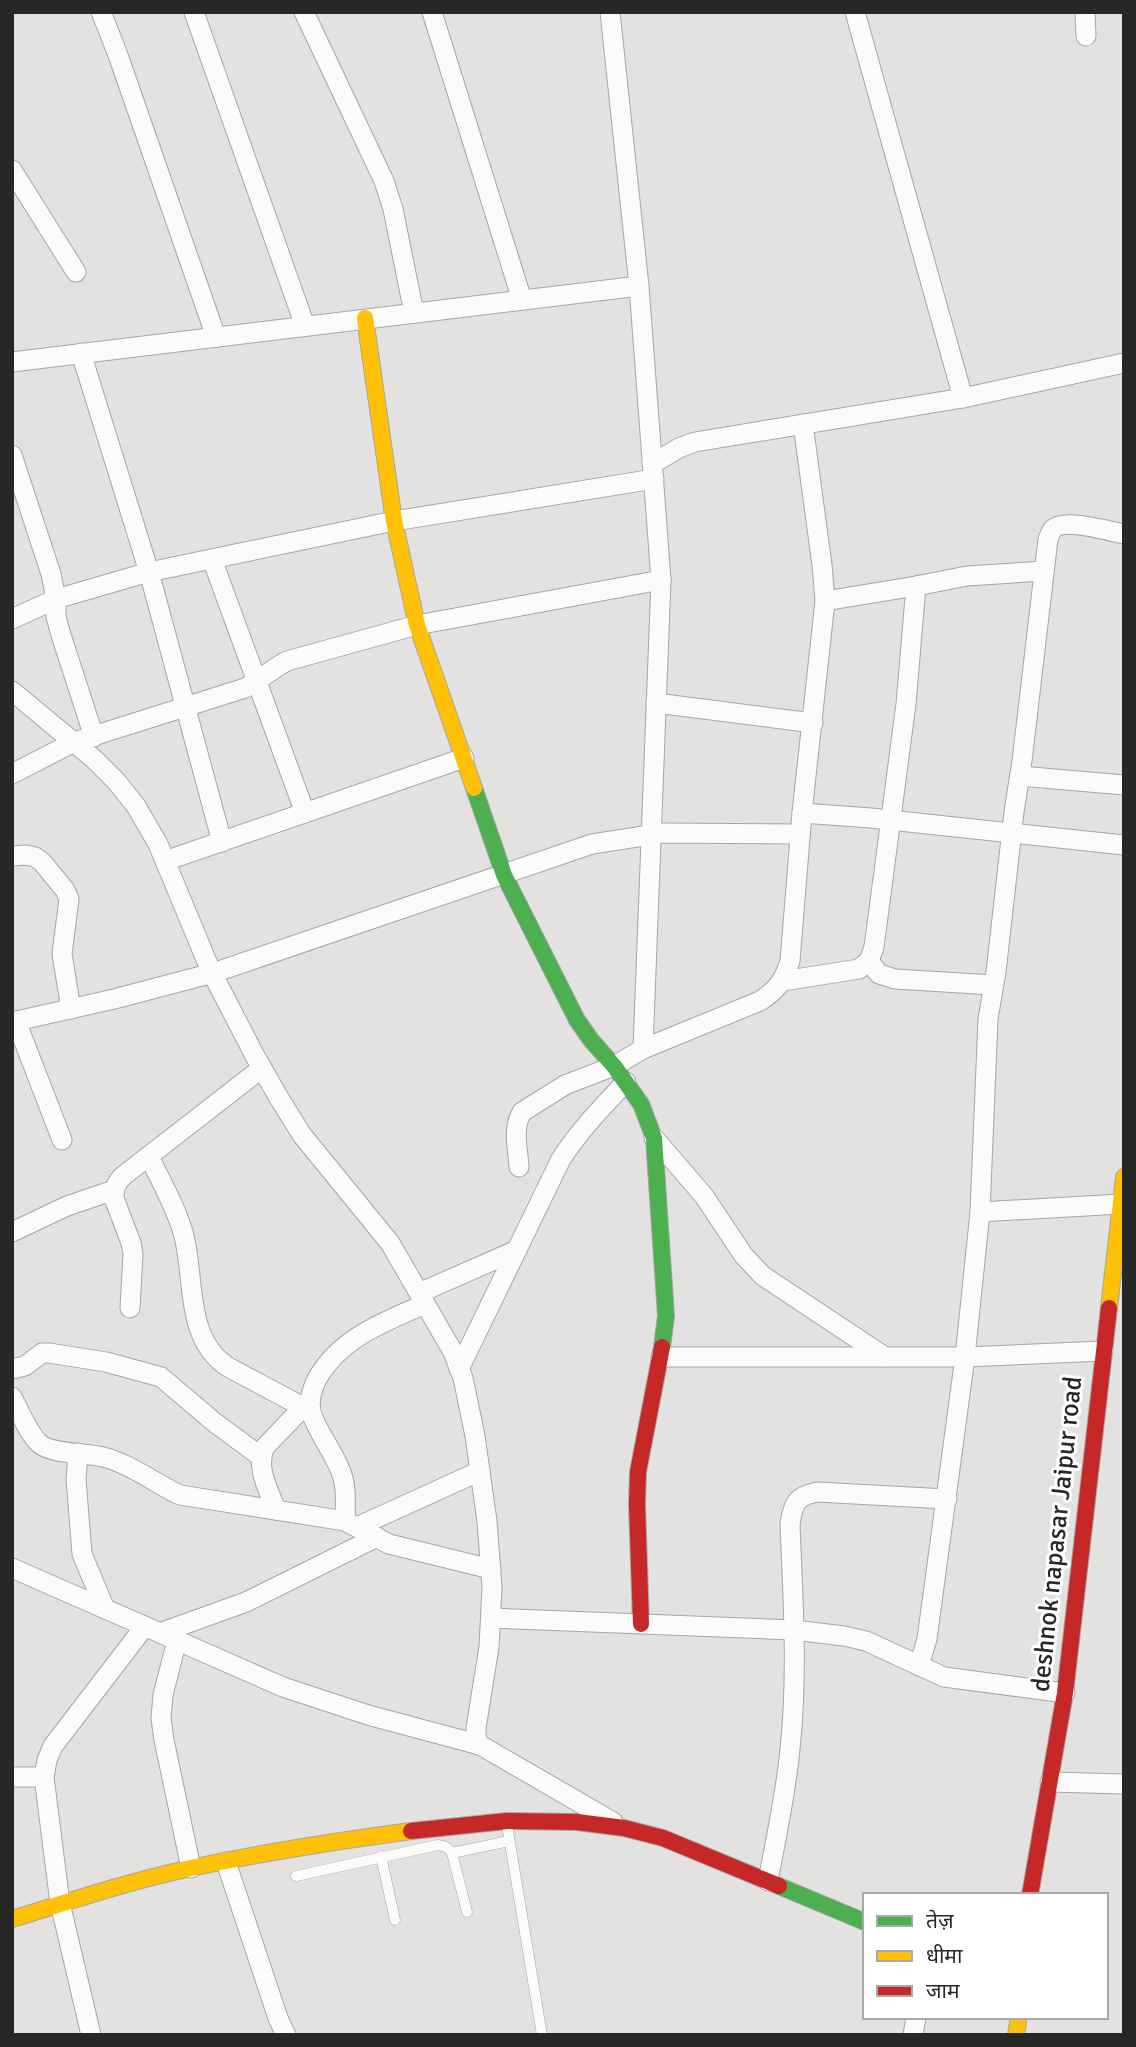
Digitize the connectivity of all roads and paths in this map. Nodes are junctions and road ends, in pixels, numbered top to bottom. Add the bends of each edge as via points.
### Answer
1 (101, 12) edge
2 (194, 12) edge
3 (304, 12) edge
4 (432, 12) edge
5 (610, 12) edge
6 (855, 12) edge
7 (1085, 12) edge
8 (1086, 36) dead end
9 (15, 182) edge
10 (76, 272) dead end
11 (639, 286) junction
12 (522, 300) junction
13 (414, 313) junction
14 (365, 318) junction
15 (305, 326) junction
16 (216, 337) junction
17 (81, 353) junction
18 (12, 362) edge
19 (1124, 363) edge
20 (963, 398) junction
21 (803, 424) junction
22 (12, 455) edge
23 (653, 472) junction
24 (394, 521) junction
25 (1124, 534) edge
26 (212, 559) junction
27 (1044, 571) junction
28 (149, 572) junction
29 (661, 580) junction
30 (916, 586) junction
31 (56, 599) junction
32 (825, 601) junction
33 (12, 619) edge
34 (418, 625) junction
35 (258, 681) junction
36 (12, 691) edge
37 (656, 703) junction
38 (186, 708) junction
39 (813, 723) junction
40 (94, 737) junction
41 (74, 742) junction
42 (464, 758) junction
43 (12, 774) edge
44 (1020, 776) junction
45 (1124, 785) edge
46 (305, 813) junction
47 (802, 813) junction
48 (891, 821) junction
49 (1012, 833) junction
50 (800, 834) junction
51 (650, 835) junction
52 (222, 842) junction
53 (1124, 845) edge
54 (12, 856) edge
55 (166, 861) junction
56 (503, 875) junction
57 (869, 961) junction
58 (213, 973) junction
59 (783, 981) junction
60 (993, 985) junction
61 (71, 1009) junction
62 (14, 1022) edge
63 (643, 1049) junction
64 (614, 1066) junction
65 (262, 1068) junction
66 (626, 1082) junction
67 (654, 1138) junction
68 (62, 1140) dead end
69 (149, 1156) junction
70 (519, 1167) dead end
71 (1124, 1177) edge
72 (114, 1190) junction
73 (1121, 1203) junction
74 (980, 1212) junction
75 (12, 1232) edge
76 (517, 1250) junction
77 (422, 1298) junction
78 (130, 1308) dead end
79 (1103, 1351) junction
80 (661, 1357) junction
81 (885, 1357) junction
82 (965, 1357) junction
83 (12, 1369) edge
84 (459, 1369) junction
85 (12, 1397) edge
86 (306, 1404) junction
87 (78, 1453) junction
88 (260, 1456) junction
89 (480, 1471) junction
90 (947, 1499) junction
91 (276, 1510) junction
92 (351, 1524) junction
93 (377, 1537) junction
94 (12, 1568) edge
95 (491, 1569) junction
96 (105, 1609) junction
97 (492, 1618) junction
98 (641, 1623) junction
99 (794, 1630) junction
100 (160, 1633) junction
101 (919, 1666) junction
102 (1065, 1693) junction
103 (480, 1745) junction
104 (44, 1776) junction
105 (12, 1777) edge
106 (1050, 1782) junction
107 (1124, 1784) edge
108 (507, 1821) junction
109 (624, 1828) junction
110 (509, 1841) junction
111 (452, 1853) junction
112 (382, 1856) junction
113 (226, 1862) junction
114 (191, 1868) junction
115 (296, 1876) dead end
116 (768, 1881) junction
117 (1030, 1893) edge
118 (60, 1903) junction
119 (467, 1912) dead end
120 (12, 1919) edge
121 (395, 1920) dead end
122 (863, 1921) edge
123 (91, 2035) edge
124 (286, 2035) edge
125 (542, 2035) edge

1 - 16 street
2 - 15 street
3 - 13 street via 384,180
4 - 12 street
5 - 11 street
6 - 20 street
7 - 8 street
9 - 10 street
11 - 12 street
11 - 23 street
12 - 13 street
13 - 14 street
14 - 15 street
14 - 24 main road
15 - 16 street
16 - 17 street
17 - 18 street
17 - 28 street
19 - 20 street
20 - 21 street
21 - 23 street via 695,442 678,448
21 - 32 street
22 - 31 street
23 - 24 street
23 - 29 street
24 - 26 street
24 - 34 main road
25 - 27 street via 1062,524 1048,539
26 - 28 street
26 - 35 street
27 - 30 street via 967,576
27 - 44 street
28 - 31 street
28 - 38 street
29 - 34 street
29 - 37 street
30 - 32 street
30 - 48 street
31 - 33 street
31 - 40 street via 61,635
32 - 39 street
34 - 35 street via 287,662
34 - 42 main road
35 - 38 street
35 - 46 street
36 - 41 street
37 - 39 street
37 - 51 street
38 - 40 street
38 - 52 street
39 - 47 street
40 - 41 street
41 - 43 street
41 - 55 street via 136,806
42 - 46 street
42 - 56 main road
44 - 45 street
44 - 49 street
46 - 52 street
47 - 48 street
47 - 50 street
48 - 49 street
48 - 57 street
49 - 53 street
49 - 60 street
50 - 51 street
50 - 59 street via 790,961
51 - 56 street via 592,844
51 - 63 street
52 - 55 street
54 - 61 street via 26,855 42,862 69,899 62,954
55 - 58 street
56 - 58 street
56 - 64 main road via 577,1020
57 - 59 street via 859,969
57 - 60 street via 879,974 895,979
58 - 61 street
58 - 65 street
59 - 63 street via 760,1001
60 - 74 street
61 - 62 street
62 - 68 street
63 - 64 street
64 - 66 main road
64 - 70 street via 565,1085 522,1112 516,1128
65 - 69 street
65 - 77 street via 302,1135 390,1243
66 - 67 main road via 641,1104
66 - 76 street via 561,1159
67 - 80 main road via 666,1316
67 - 81 street via 763,1276
69 - 72 street via 123,1176
69 - 86 street via 184,1237 194,1309 209,1350 228,1367
71 - 73 main road, deshnok napasar Jaipur road
72 - 75 street
72 - 78 street via 133,1254
73 - 74 street
73 - 79 main road, deshnok napasar Jaipur road
74 - 82 street
76 - 77 street
76 - 84 street
77 - 84 street
77 - 86 street via 343,1347 324,1367
79 - 82 street
79 - 102 main road, deshnok napasar Jaipur road
80 - 81 street
80 - 98 main road via 638,1472
81 - 82 street
82 - 90 street
83 - 88 street via 49,1353 151,1373
84 - 89 street
85 - 87 street via 40,1444
86 - 88 street
86 - 92 street via 337,1462
87 - 91 street via 126,1464 180,1495
87 - 96 street via 75,1479 82,1555
88 - 91 street
89 - 92 street
89 - 95 street
90 - 99 street via 817,1492 796,1501 790,1524
90 - 101 street
91 - 92 street
92 - 93 street
93 - 95 street via 403,1548
93 - 100 street via 246,1602
94 - 96 street
95 - 97 street
96 - 100 street
97 - 98 street
97 - 103 street via 476,1728
98 - 99 street
99 - 101 street via 866,1641
99 - 116 street via 790,1751
100 - 103 street via 284,1687
100 - 104 street via 53,1746
100 - 114 street via 161,1718
101 - 102 street via 944,1677
102 - 106 main road, deshnok napasar Jaipur road
103 - 109 street
104 - 105 street
104 - 118 street
106 - 107 street
106 - 117 main road, deshnok napasar Jaipur road
108 - 109 main road
108 - 110 lane
108 - 113 main road via 303,1846
109 - 116 main road via 663,1838
110 - 111 lane
110 - 125 lane
111 - 112 lane via 438,1844
111 - 119 lane
112 - 115 lane
112 - 121 lane
113 - 114 main road
113 - 124 street
114 - 118 main road
116 - 122 main road
118 - 120 main road
118 - 123 street

